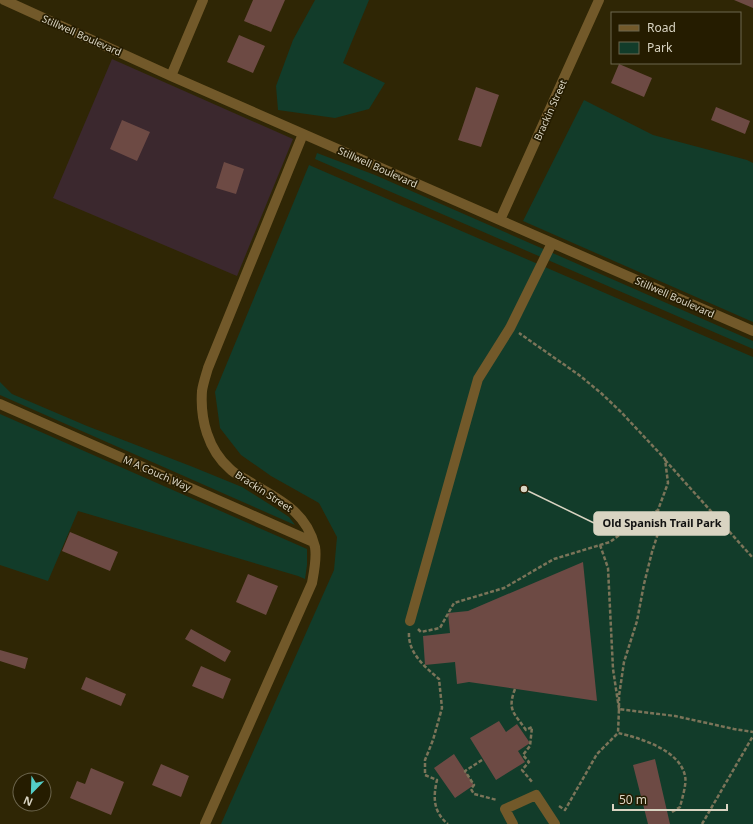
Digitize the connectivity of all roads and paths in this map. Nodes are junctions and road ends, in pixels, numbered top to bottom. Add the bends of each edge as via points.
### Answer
1 (4, 0) edge
2 (203, 0) edge
3 (599, 0) edge
4 (171, 76) junction
5 (303, 134) junction
6 (500, 220) junction
7 (552, 243) junction
8 (510, 328) junction
9 (753, 331) edge
10 (0, 404) edge
11 (665, 459) junction
12 (658, 510) junction
13 (313, 542) junction
14 (600, 545) junction
15 (753, 558) edge
16 (410, 621) junction
17 (515, 689) dead end
18 (619, 709) junction
19 (753, 732) edge
20 (618, 733) junction
21 (753, 736) edge
22 (482, 760) dead end
23 (535, 785) dead end
24 (553, 801) dead end
25 (504, 802) dead end
26 (672, 812) dead end
27 (204, 824) edge
28 (448, 824) edge
29 (513, 824) edge
30 (555, 824) edge
31 (702, 824) edge

1 - 4 street, Stillwell Boulevard
2 - 4 street
3 - 6 street, Brackin Street
4 - 5 street, Stillwell Boulevard
5 - 6 street, Stillwell Boulevard
5 - 13 street, Brackin Street via 208,368 202,390 202,412 204,425 214,450 230,469 294,510 311,534
6 - 7 street, Stillwell Boulevard
7 - 8 street
7 - 9 street, Stillwell Boulevard
8 - 11 path via 601,393
8 - 16 street via 478,378
10 - 13 street, M A Couch Way
11 - 12 path via 668,484
11 - 15 path
12 - 14 path via 610,542
12 - 18 path via 660,527 624,662
13 - 27 street, Brackin Street via 315,565 312,583
14 - 16 path via 554,560 504,588 454,603 440,628 421,632
14 - 18 path via 608,568 613,668
16 - 28 path via 408,641 418,660 439,679 442,708 425,760 424,775 437,780 435,807
17 - 23 path via 511,699 512,711 526,730 532,727 530,746 523,755 529,762 522,770
18 - 19 path via 675,716
18 - 20 path
20 - 24 path via 597,754 565,810
20 - 26 path via 640,738 663,750 679,763 686,777 680,807
21 - 31 path
22 - 25 path via 465,771 474,785 471,789 474,794
29 - 30 street via 505,810 536,795

